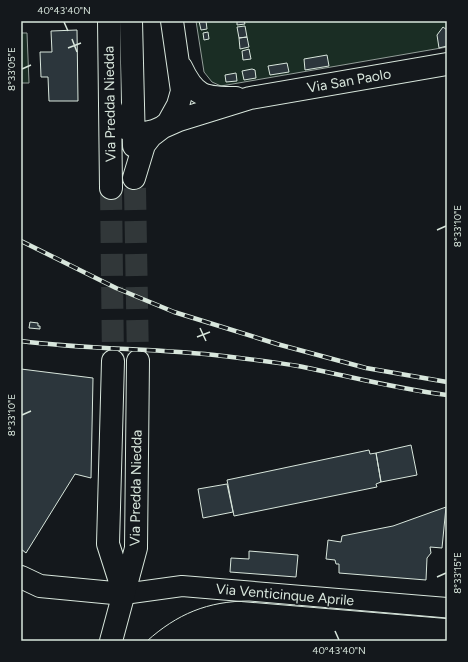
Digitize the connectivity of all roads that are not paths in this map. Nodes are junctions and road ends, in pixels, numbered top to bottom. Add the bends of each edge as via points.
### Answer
1 (109, 21) edge
2 (131, 21) edge
3 (172, 21) edge
4 (178, 62) junction
5 (447, 64) edge
6 (250, 98) junction
7 (110, 106) junction
8 (161, 128) junction
9 (134, 132) junction
10 (111, 188) tunnel mouth
11 (113, 361) tunnel mouth
12 (138, 361) tunnel mouth
13 (21, 577) edge
14 (124, 594) junction
15 (447, 608) edge
16 (111, 641) edge

1 - 7 main road, Via Predda Niedda
2 - 9 main road, Via Predda Niedda
3 - 4 main road, Via Predda Niedda
4 - 6 main road, Via San Paolo via 196,91 206,96
4 - 8 main road, Via Predda Niedda via 182,91 178,106 168,123
5 - 6 main road, Via San Paolo
6 - 8 main road, Via San Paolo
7 - 9 main road via 121,126
7 - 10 main road, Via Predda Niedda
8 - 9 main road via 145,133
8 - 9 main road, Via Predda Niedda via 144,145 135,183
11 - 14 main road, Via Predda Niedda via 108,544
12 - 14 main road, Via Predda Niedda via 136,548
13 - 14 main road via 40,586
14 - 15 street, Via Venticinque Aprile via 182,586
14 - 16 main road

